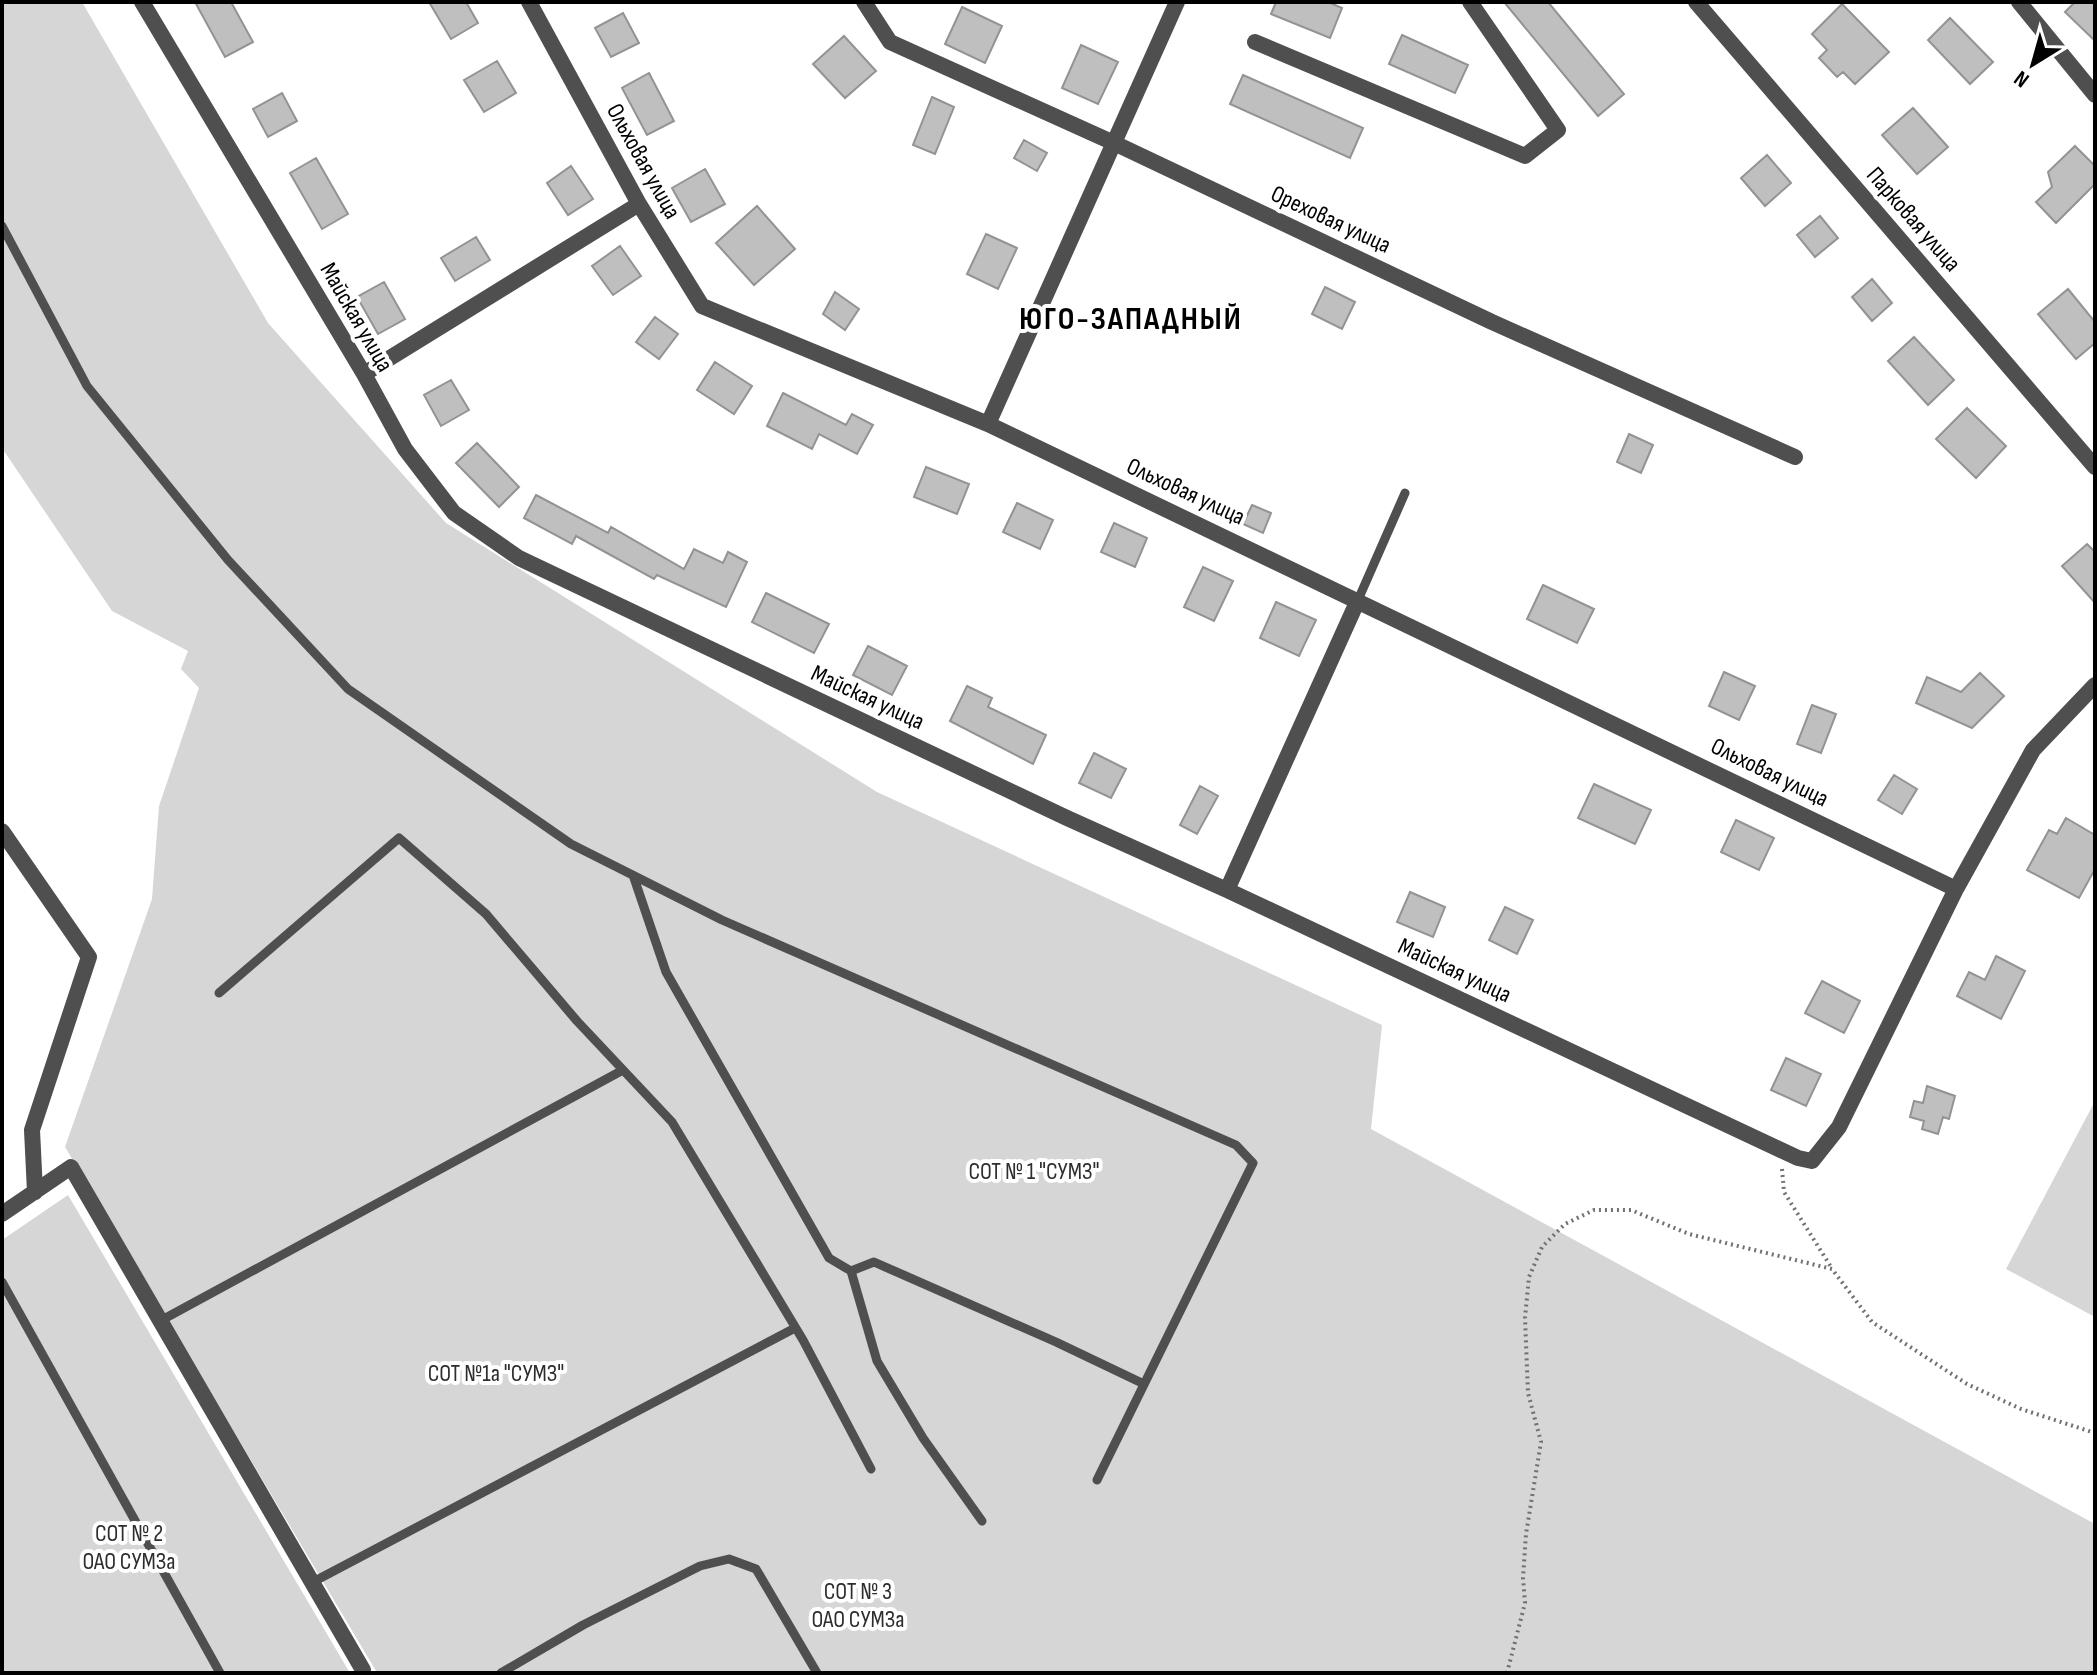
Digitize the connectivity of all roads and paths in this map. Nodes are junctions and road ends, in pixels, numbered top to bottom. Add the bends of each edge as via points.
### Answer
1 (142, 2) edge
2 (529, 2) edge
3 (864, 2) edge
4 (1177, 2) edge
5 (1470, 2) edge
6 (1696, 2) edge
7 (2019, 2) edge
8 (1255, 42) dead end
9 (2095, 95) edge
10 (1114, 143) junction
11 (639, 204) junction
12 (2, 226) edge
13 (364, 374) junction
14 (988, 424) junction
15 (1795, 457) dead end
16 (2095, 467) edge
17 (1405, 493) dead end
18 (1358, 600) junction
19 (2095, 685) edge
20 (2, 831) edge
21 (633, 875) junction
22 (1956, 889) junction
23 (1227, 890) junction
24 (219, 993) dead end
25 (623, 1070) junction
26 (1780, 1150) junction
27 (35, 1192) junction
28 (2, 1214) edge
29 (1832, 1269) junction
30 (851, 1271) junction
31 (2, 1282) edge
32 (160, 1321) junction
33 (795, 1328) junction
34 (1144, 1384) junction
35 (2095, 1433) edge
36 (871, 1469) dead end
37 (1097, 1480) dead end
38 (982, 1521) dead end
39 (311, 1583) junction
40 (364, 1671) edge
41 (220, 1673) edge
42 (501, 1673) edge
43 (817, 1673) edge
44 (1507, 1673) edge

1 - 13 street, Майская улица
2 - 11 street, Ольховая улица
3 - 10 street, Ореховая улица via 890,42
4 - 10 street
5 - 8 street via 1558,130 1525,156
6 - 16 street, Парковая улица
7 - 9 street
10 - 14 street
10 - 15 street, Ореховая улица via 1492,322
11 - 13 street
11 - 14 street, Ольховая улица via 702,306
12 - 21 lane via 87,386 228,560 348,689 571,844
13 - 23 street, Майская улица via 405,449 454,513 519,558
14 - 18 street, Ольховая улица
17 - 18 lane
18 - 22 street, Ольховая улица
18 - 23 street
19 - 22 street via 2033,750
20 - 27 street via 89,957 32,1130
21 - 30 lane via 666,972 829,1258
21 - 34 lane via 722,920 1236,1145 1253,1163
22 - 26 street, Майская улица via 1839,1127 1812,1161
23 - 26 street, Майская улица
24 - 25 lane via 399,838 486,914
25 - 32 lane
25 - 33 lane via 672,1122
26 - 29 path via 1784,1192
27 - 28 street
27 - 32 street via 71,1167
29 - 35 path via 1872,1322 1967,1384 2021,1409
29 - 44 path via 1689,1234 1631,1210 1594,1210 1565,1224 1542,1247 1529,1277 1525,1318 1528,1393 1541,1442 1526,1534 1525,1603
30 - 34 lane via 874,1262
30 - 38 lane via 877,1361
31 - 41 lane
32 - 39 street
33 - 36 lane
33 - 39 lane
34 - 37 lane
39 - 40 street
42 - 43 lane via 700,1566 729,1559 756,1569

